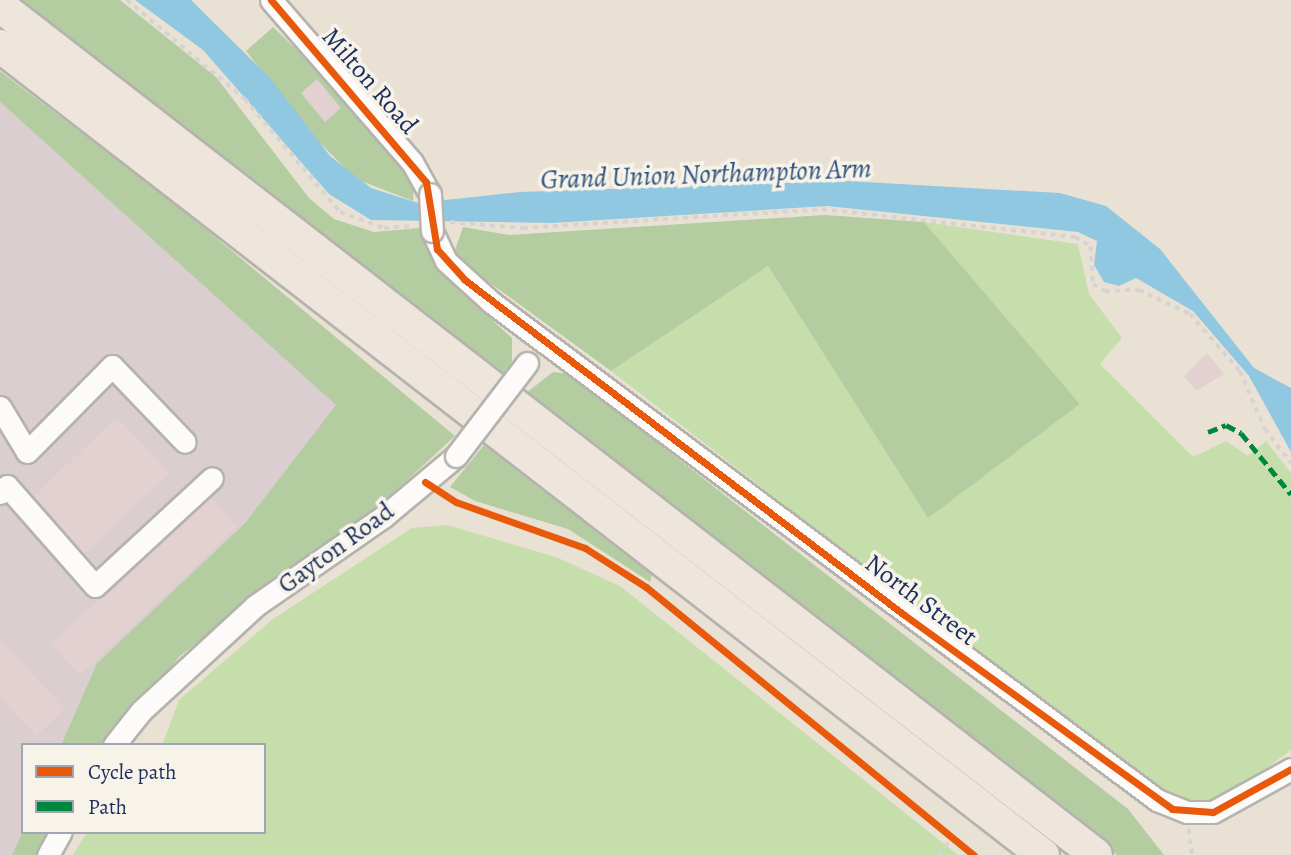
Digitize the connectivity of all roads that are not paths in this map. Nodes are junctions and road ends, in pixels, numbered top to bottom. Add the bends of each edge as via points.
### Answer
1 (271, 0) edge
2 (0, 6) edge
3 (0, 46) edge
4 (544, 339) junction
5 (0, 407) edge
6 (185, 442) dead end
7 (212, 478) dead end
8 (0, 494) edge
9 (116, 743) edge
10 (1291, 769) edge
11 (60, 834) edge
12 (48, 855) edge
13 (1043, 855) edge
14 (1096, 855) edge

1 - 4 street, Milton Road, bridge via 412,162 430,194 437,249 465,280
2 - 14 highway
3 - 13 highway
4 - 9 street, Gayton Road, bridge via 456,456 383,517 255,606 141,711
4 - 10 street, North Street via 903,614 1157,800 1187,812 1238,803
5 - 6 street via 27,452 112,366
7 - 8 street via 95,586 7,486
11 - 12 street

